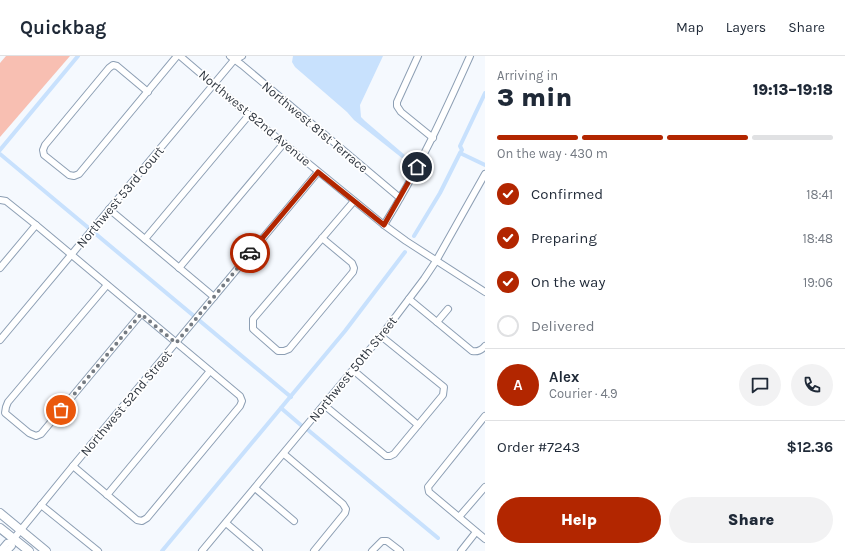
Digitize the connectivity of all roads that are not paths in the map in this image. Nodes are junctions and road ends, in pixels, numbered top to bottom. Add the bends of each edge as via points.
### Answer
1 (177, 56) edge
2 (180, 56) edge
3 (242, 56) edge
4 (418, 56) edge
5 (470, 56) edge
6 (232, 58) edge
7 (214, 85) junction
8 (148, 92) junction
9 (249, 115) junction
10 (433, 138) junction
11 (284, 143) junction
12 (318, 172) junction
13 (485, 174) edge
14 (400, 198) junction
15 (1, 200) edge
16 (354, 201) junction
17 (110, 209) junction
18 (36, 225) junction
19 (384, 225) junction
20 (322, 238) junction
21 (145, 239) junction
22 (71, 255) junction
23 (436, 261) junction
24 (0, 268) edge
25 (179, 268) junction
26 (106, 285) junction
27 (485, 292) edge
28 (214, 297) junction
29 (409, 299) junction
30 (448, 309) dead end
31 (141, 314) junction
32 (437, 322) junction
33 (381, 336) junction
34 (0, 340) edge
35 (176, 343) junction
36 (485, 346) edge
37 (353, 370) junction
38 (210, 371) junction
39 (324, 405) junction
40 (485, 416) edge
41 (418, 425) junction
42 (284, 454) junction
43 (73, 466) junction
44 (485, 487) edge
45 (255, 488) junction
46 (107, 495) junction
47 (42, 505) junction
48 (0, 513) edge
49 (459, 517) junction
50 (294, 521) dead end
51 (226, 523) junction
52 (0, 528) edge
53 (21, 530) junction
54 (476, 532) junction
55 (485, 539) edge
56 (13, 540) junction
57 (0, 551) edge
58 (7, 551) edge
59 (29, 551) edge
60 (46, 551) edge
61 (98, 551) edge
62 (202, 551) edge
63 (260, 551) edge
64 (314, 551) edge
65 (372, 551) edge
66 (400, 551) edge
67 (460, 551) edge

1 - 8 street
2 - 7 street, Northwest 82nd Avenue
3 - 6 street, Northwest 53rd Court
4 - 10 street via 397,106
5 - 10 street
6 - 7 street, Northwest 53rd Court
6 - 14 street, Northwest 81st Terrace
7 - 9 street, Northwest 82nd Avenue
7 - 17 street, Northwest 53rd Court
8 - 8 street via 79,174 69,176 44,155 44,145 113,65
9 - 11 street, Northwest 82nd Avenue
9 - 21 street
10 - 14 street
11 - 12 street, Northwest 82nd Avenue
11 - 25 street
12 - 16 street, Northwest 82nd Avenue
12 - 28 street, Northwest 52nd Street
13 - 23 street, Northwest 50th Street
14 - 19 street
15 - 18 street via 6,201
16 - 19 street, Northwest 82nd Avenue
16 - 20 street
17 - 21 street
17 - 22 street, Northwest 53rd Court
18 - 22 street
18 - 24 street
19 - 23 street, Northwest 82nd Avenue
20 - 20 street via 352,263 353,272 289,349 278,350 253,329 253,319
21 - 25 street
22 - 26 street
22 - 34 street, Northwest 53rd Court
23 - 27 street, Northwest 82nd Avenue
23 - 29 street, Northwest 50th Street
25 - 28 street
26 - 31 street
26 - 31 street via 8,402 5,413 29,433 36,436 41,434
28 - 35 street, Northwest 52nd Street
29 - 32 street
29 - 33 street, Northwest 50th Street
30 - 32 street
31 - 35 street
32 - 36 street via 472,351 476,352
33 - 37 street, Northwest 50th Street
33 - 41 street via 444,387 443,395
35 - 38 street
35 - 43 street, Northwest 52nd Street
37 - 39 street, Northwest 50th Street
37 - 41 street
38 - 46 street
38 - 46 street via 240,396 240,406 152,512 142,521 137,520
39 - 41 street via 386,456 394,454
39 - 42 street, Northwest 50th Street
40 - 49 street via 428,487 429,492
42 - 45 street, Northwest 50th Street
42 - 64 street via 346,509
43 - 46 street
43 - 47 street, Northwest 52nd Street
44 - 49 street
45 - 50 street
45 - 51 street, Northwest 50th Street
47 - 53 street, Northwest 52nd Street
47 - 61 street
48 - 53 main road
49 - 54 street
51 - 62 street, Northwest 50th Street
51 - 63 street
52 - 56 main road
53 - 56 street, Northwest 52nd Street
53 - 60 main road
54 - 55 street
54 - 67 street
56 - 57 street, Northwest 52nd Street
56 - 58 street, Northwest 52nd Street
56 - 59 main road
65 - 66 street via 382,541 387,541

